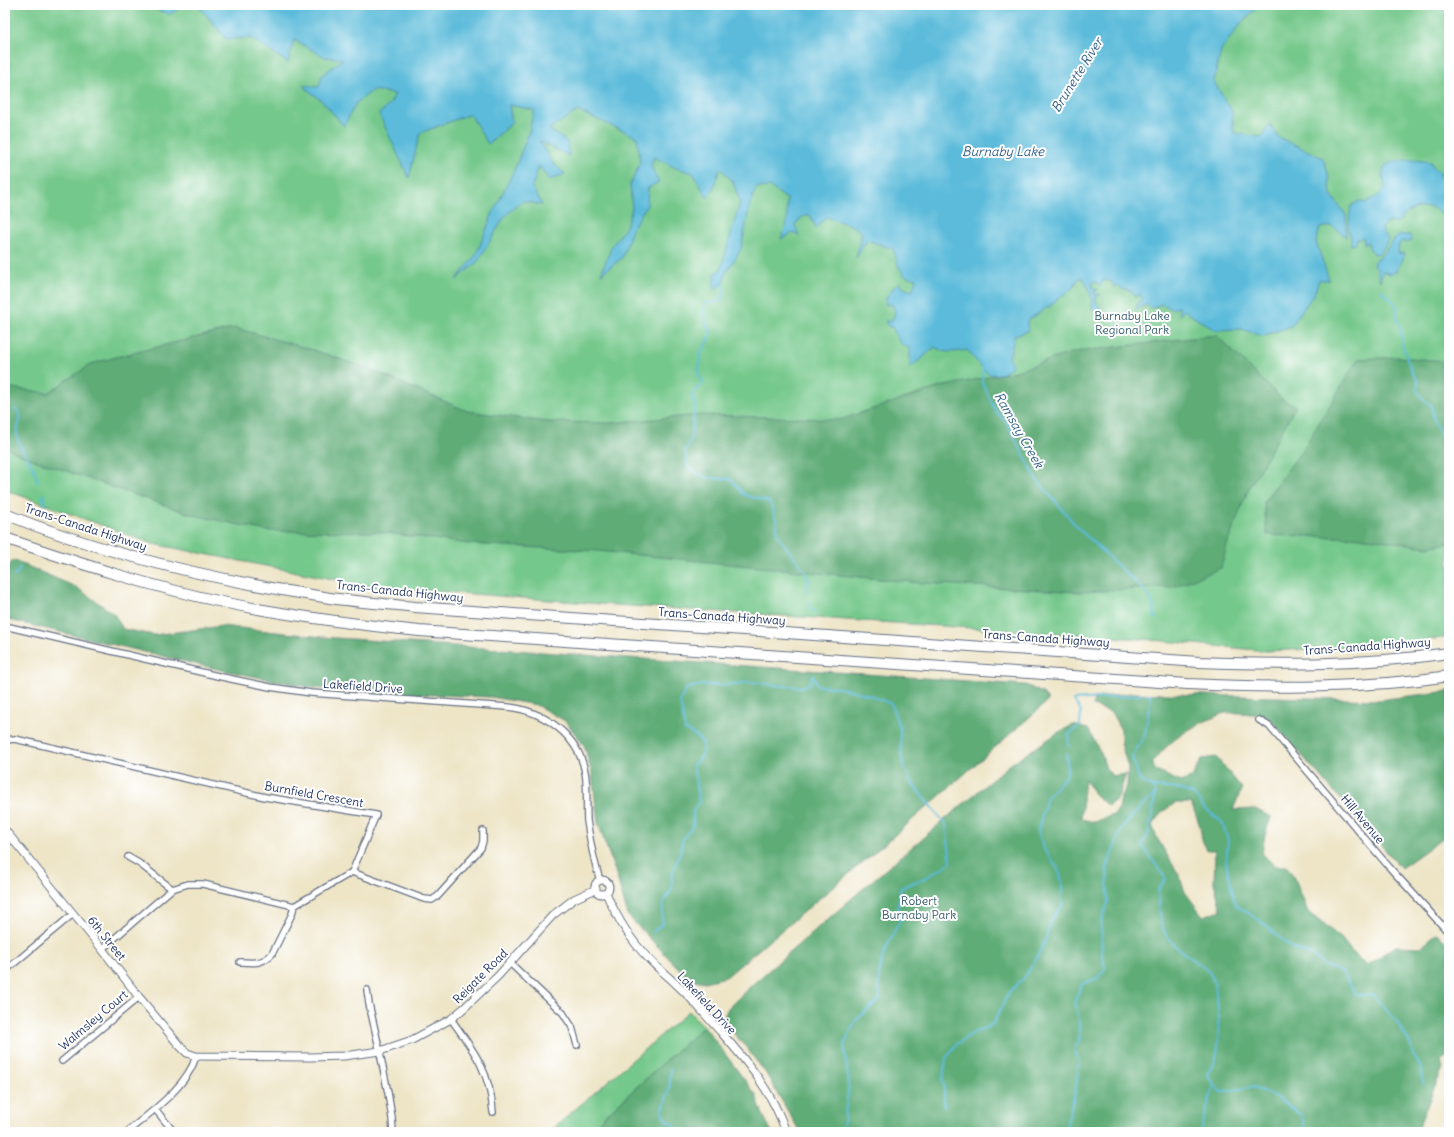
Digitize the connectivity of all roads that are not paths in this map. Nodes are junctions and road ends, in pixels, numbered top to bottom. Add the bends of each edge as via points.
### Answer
1 (5, 514) edge
2 (5, 538) edge
3 (5, 626) edge
4 (1449, 653) edge
5 (1449, 676) edge
6 (1259, 720) dead end
7 (5, 740) edge
8 (5, 830) edge
9 (483, 831) dead end
10 (128, 857) dead end
11 (352, 872) junction
12 (600, 881) junction
13 (172, 889) junction
14 (596, 889) junction
15 (606, 893) junction
16 (294, 906) junction
17 (73, 914) junction
18 (1449, 923) edge
19 (1444, 928) junction
20 (1449, 933) edge
21 (102, 949) junction
22 (240, 962) dead end
23 (510, 963) junction
24 (5, 971) edge
25 (367, 990) dead end
26 (139, 997) junction
27 (451, 1019) junction
28 (577, 1045) dead end
29 (380, 1051) junction
30 (196, 1056) junction
31 (62, 1061) dead end
32 (155, 1109) junction
33 (493, 1112) dead end
34 (127, 1132) edge
35 (174, 1132) edge
36 (393, 1132) edge
37 (786, 1132) edge

1 - 4 highway, Trans-Canada Highway via 128,555 214,576 331,598 415,607 1199,662 1325,664
2 - 5 highway via 117,575 225,602 358,625 419,631 1211,685 1329,686
3 - 12 street, Lakefield Drive via 222,677 312,693 508,707 532,712 561,730 570,740 582,762 586,778 589,834
6 - 19 street, Hill Avenue via 1269,726
7 - 11 street, Burnfield Crescent via 15,739 265,797 376,815
8 - 17 street, 6th Street
9 - 11 street via 481,848 432,900
10 - 13 street
11 - 16 street
12 - 14 street
12 - 15 street via 609,884
13 - 16 street via 188,884 203,884
13 - 21 street
14 - 15 street via 600,894
14 - 23 street, Reigate Road via 553,915
15 - 37 street, Lakefield Drive via 616,914 649,960 698,1006 758,1076 775,1105
16 - 22 street via 272,954 260,962
17 - 21 street, 6th Street
17 - 24 street
18 - 19 street
19 - 20 street, Hill Avenue
21 - 26 street, 6th Street
23 - 27 street, Reigate Road via 477,998
23 - 28 street via 563,1013 572,1027
25 - 29 street
26 - 30 street, 6th Street via 179,1045 187,1053
26 - 31 street, Walmsley Court
27 - 29 street, Reigate Road via 424,1034
27 - 33 street via 483,1068 491,1092
29 - 30 street, Reigate Road via 329,1057
29 - 36 street
30 - 32 street via 193,1065 179,1084
32 - 34 street
32 - 35 street

